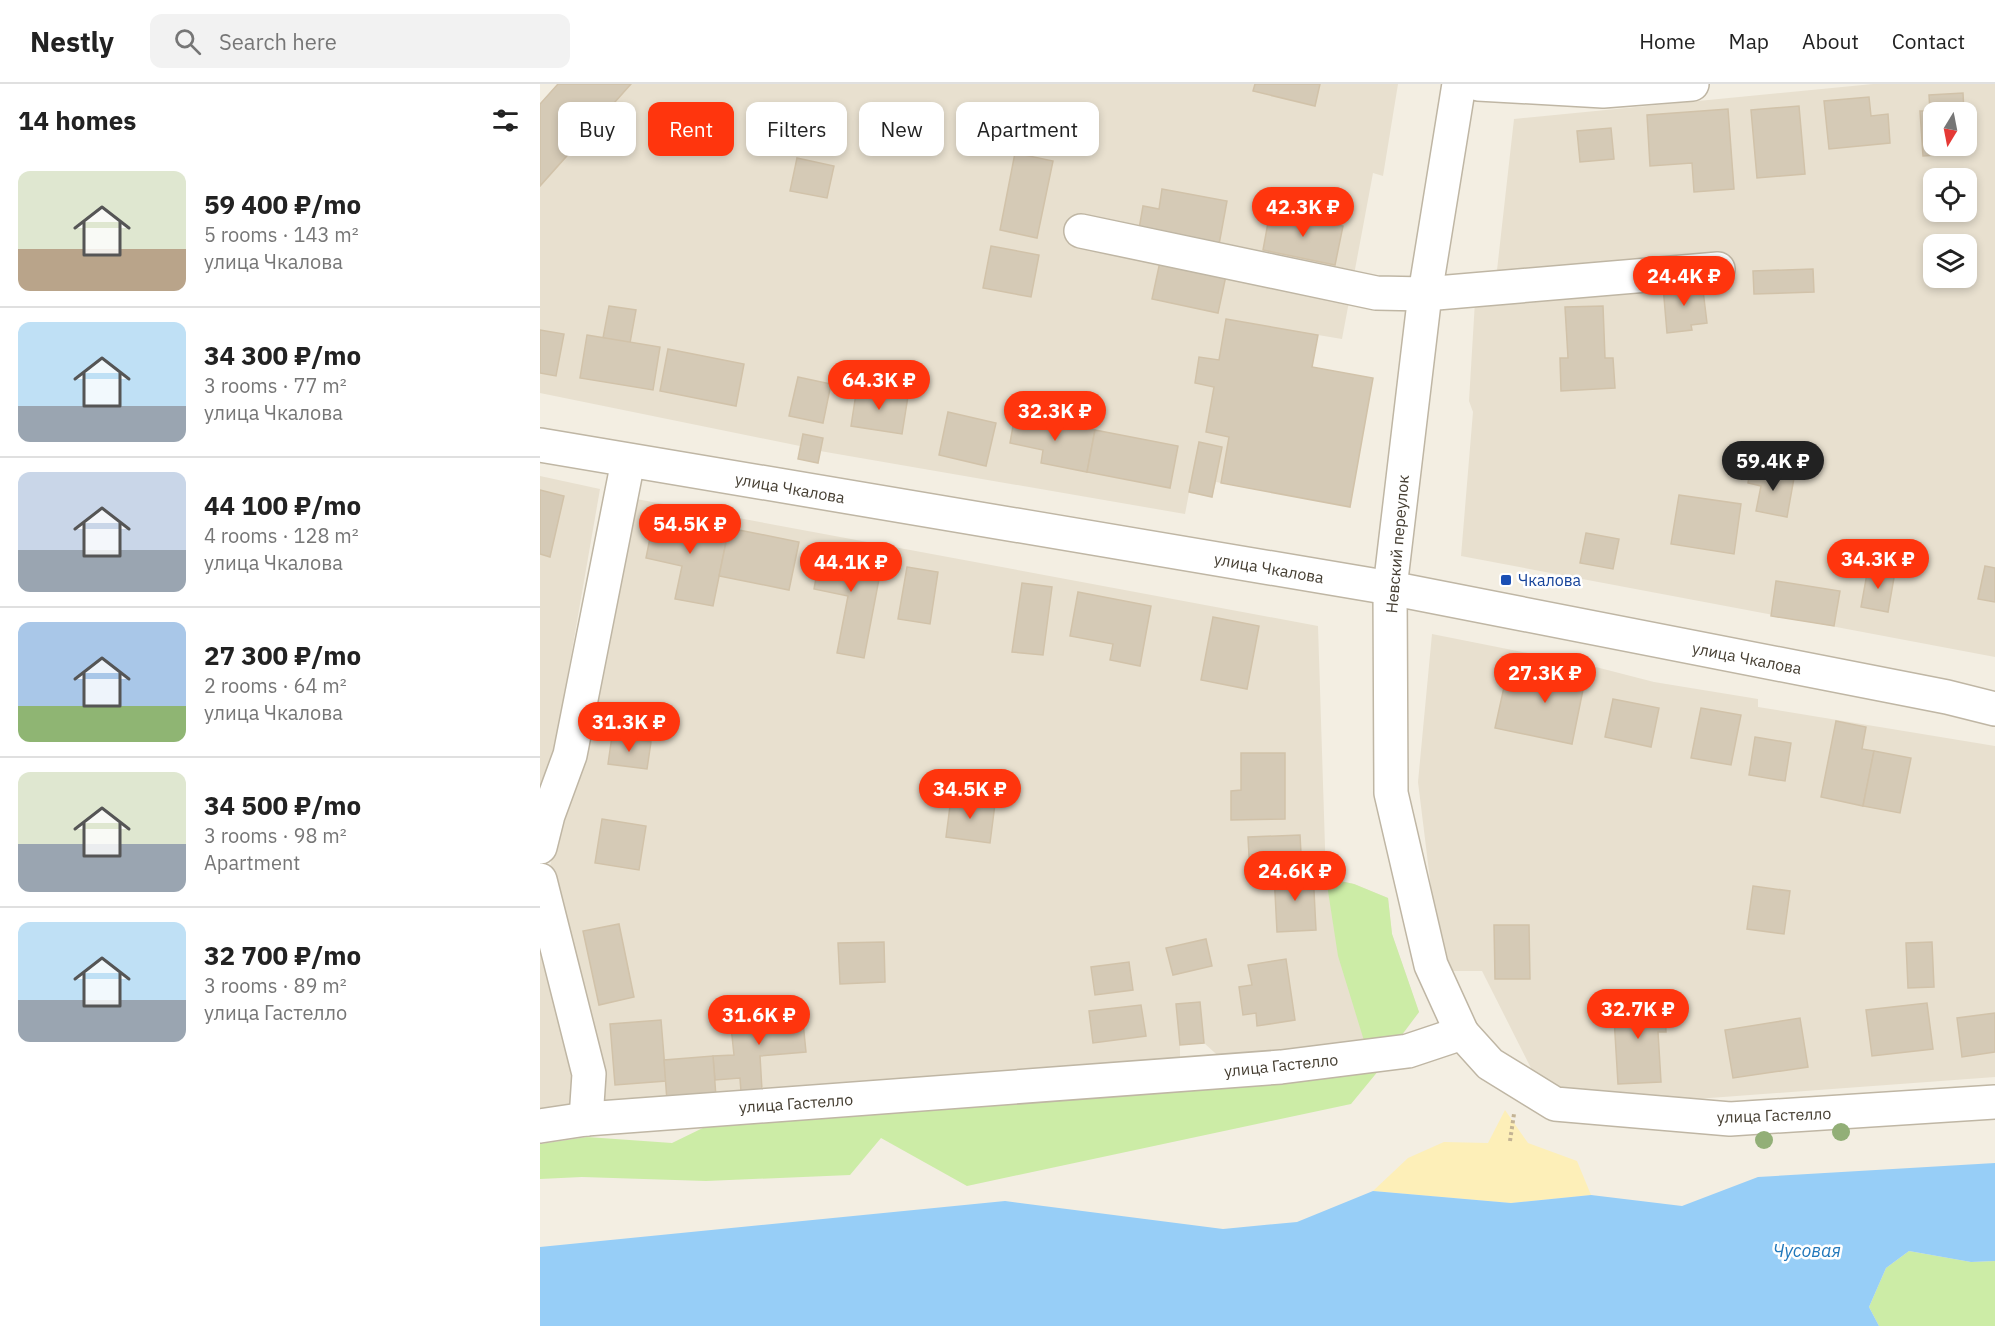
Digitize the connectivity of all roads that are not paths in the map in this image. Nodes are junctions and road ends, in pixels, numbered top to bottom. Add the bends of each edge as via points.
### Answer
1 (1459, 84) edge
2 (1478, 84) edge
3 (1692, 84) edge
4 (1082, 231) dead end
5 (1718, 269) dead end
6 (1425, 294) junction
7 (540, 445) edge
8 (628, 461) junction
9 (1390, 588) junction
10 (1995, 710) edge
11 (540, 847) edge
12 (540, 880) edge
13 (1462, 1033) junction
14 (1995, 1102) edge
15 (586, 1119) junction
16 (540, 1126) edge

1 - 6 street, Невский переулок
2 - 3 street via 1603,91
4 - 6 street via 1376,293
5 - 6 street
6 - 9 street, Невский переулок
7 - 8 street, улица Чкалова
8 - 9 street, улица Чкалова
8 - 11 street via 570,755
9 - 10 street, улица Чкалова via 1947,697
9 - 13 street, Невский переулок via 1391,793 1431,965
12 - 15 street via 589,1074
13 - 14 street, улица Гастелло via 1490,1064 1555,1104 1730,1119
13 - 15 street, улица Гастелло via 1408,1051 1281,1067
15 - 16 street, улица Гастелло

